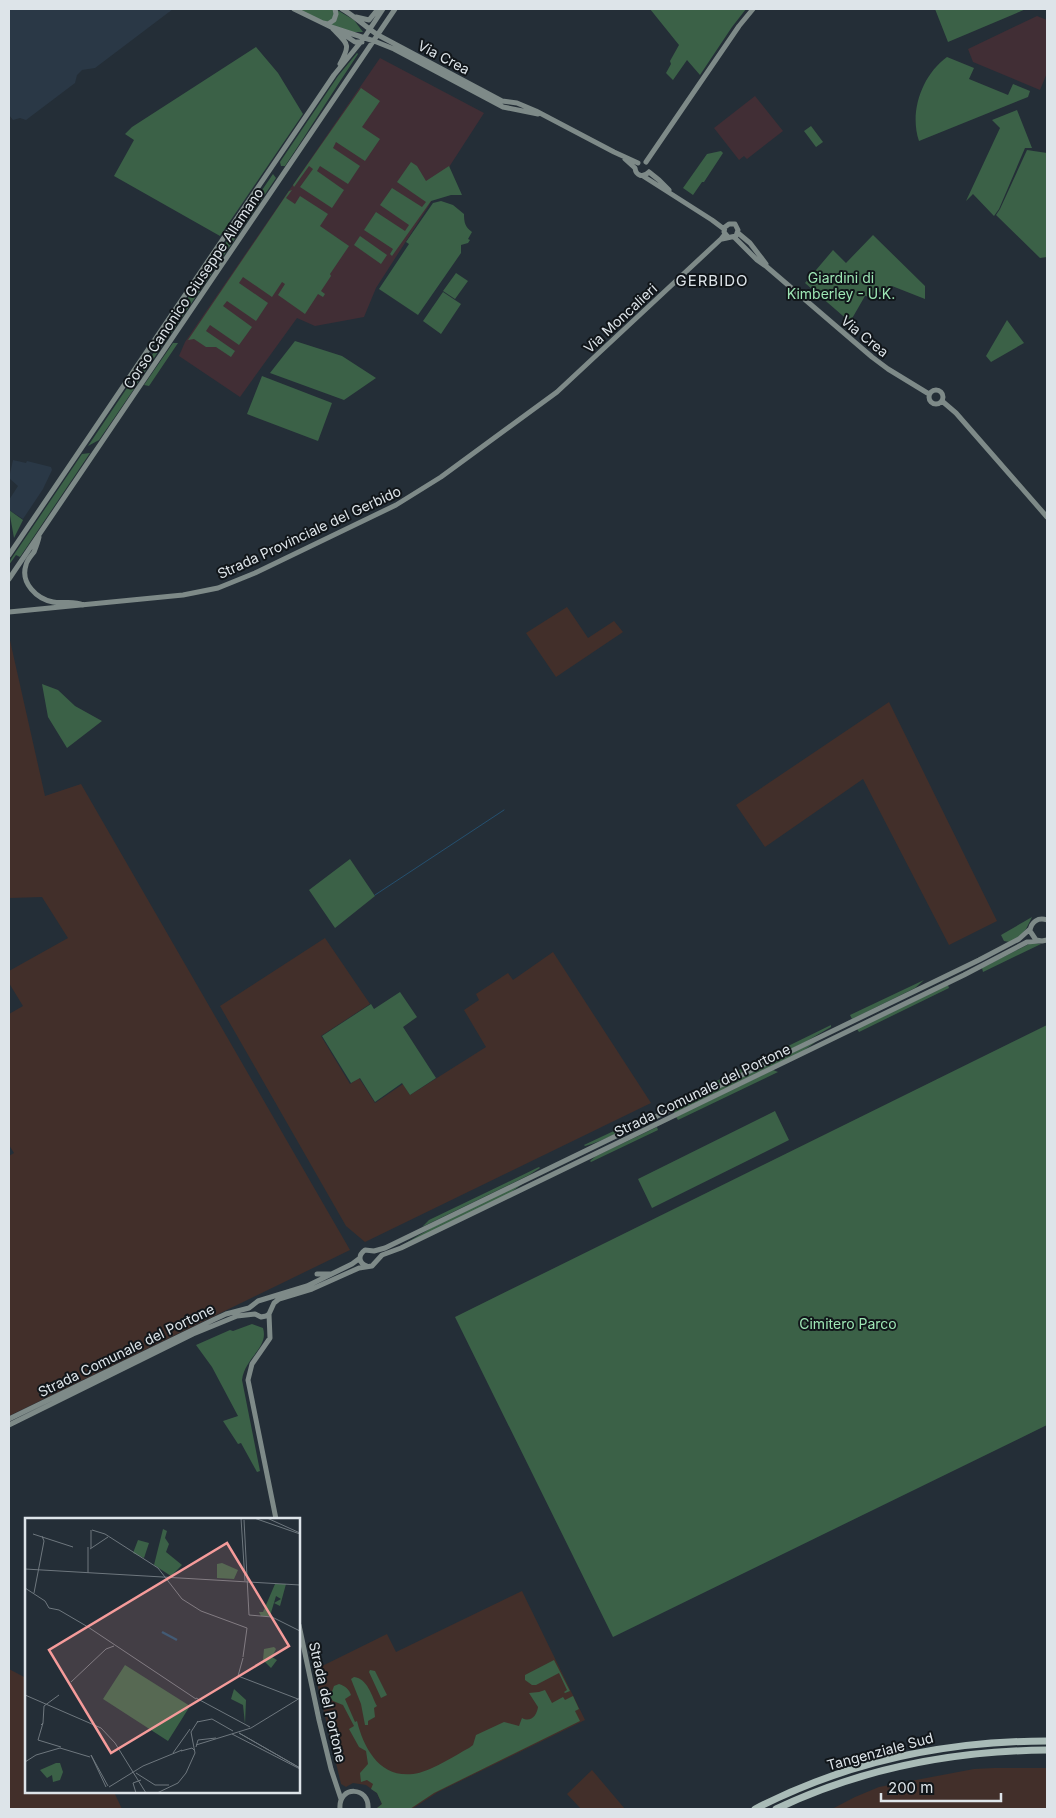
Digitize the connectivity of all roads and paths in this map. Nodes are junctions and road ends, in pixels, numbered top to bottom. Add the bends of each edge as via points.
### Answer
1 (294, 9) edge
2 (335, 9) edge
3 (342, 9) edge
4 (378, 9) edge
5 (383, 9) edge
6 (395, 9) edge
7 (754, 9) edge
8 (354, 16) junction
9 (323, 23) junction
10 (331, 27) junction
11 (369, 29) junction
12 (378, 35) junction
13 (362, 40) junction
14 (374, 41) junction
15 (334, 75) junction
16 (541, 115) junction
17 (646, 162) junction
18 (273, 165) junction
19 (637, 165) junction
20 (284, 172) junction
21 (649, 172) junction
22 (643, 176) junction
23 (675, 196) junction
24 (725, 233) junction
25 (736, 235) junction
26 (557, 392) joint
27 (930, 393) junction
28 (942, 401) junction
29 (1047, 517) edge
30 (42, 529) junction
31 (9, 555) edge
32 (9, 579) edge
33 (84, 605) junction
34 (9, 612) edge
35 (1047, 920) edge
36 (1030, 929) junction
37 (1047, 940) edge
38 (1038, 941) junction
39 (373, 1251) junction
40 (360, 1258) junction
41 (376, 1260) junction
42 (367, 1266) junction
43 (317, 1274) dead end
44 (333, 1274) junction
45 (264, 1300) junction
46 (255, 1305) junction
47 (270, 1311) junction
48 (258, 1316) junction
49 (270, 1328) junction
50 (9, 1419) edge
51 (9, 1425) edge
52 (276, 1518) edge
53 (300, 1630) edge
54 (1047, 1740) edge
55 (1047, 1750) edge
56 (338, 1784) junction
57 (349, 1792) junction
58 (341, 1799) junction
59 (340, 1809) edge
60 (368, 1809) edge
61 (755, 1809) edge
62 (776, 1809) edge

1 - 9 street
2 - 9 street via 334,20
3 - 8 street, Via Crea
4 - 8 street via 367,20
5 - 11 street, Corso Canonico Giuseppe Allamano
6 - 12 street, Corso Canonico Giuseppe Allamano
7 - 17 street via 734,32
8 - 11 street, Via Crea
9 - 10 street
10 - 13 street via 355,42
10 - 15 street via 343,38 346,48
11 - 12 street, Via Crea
11 - 13 street, Corso Canonico Giuseppe Allamano
12 - 14 street, Corso Canonico Giuseppe Allamano
12 - 16 street, Via Crea via 502,100 523,105
13 - 14 street, Via Crea
13 - 15 street, Corso Canonico Giuseppe Allamano
14 - 16 street, Via Crea via 503,107
14 - 20 street, Corso Canonico Giuseppe Allamano
15 - 18 street, Corso Canonico Giuseppe Allamano
16 - 19 street, Via Crea
17 - 19 street
17 - 21 street via 650,166
18 - 20 street
18 - 31 street, Corso Canonico Giuseppe Allamano
19 - 22 street via 638,174
20 - 30 street, Corso Canonico Giuseppe Allamano
21 - 22 street
21 - 23 street
22 - 23 street
23 - 24 street via 712,220
24 - 25 street
24 - 25 street, Via Crea via 731,223 738,228
24 - 26 street, Via Moncalieri
25 - 27 street, Via Crea via 757,260 872,357
26 - 33 street, Strada Provinciale del Gerbido via 419,492 238,581 196,593
27 - 28 street via 929,399 933,404
27 - 28 street via 935,389 941,391 944,395
28 - 29 street via 962,419
30 - 32 street, Corso Canonico Giuseppe Allamano
30 - 33 street via 25,567 28,584 45,600 76,601
33 - 34 street, Strada Provinciale del Gerbido
35 - 36 street, Strada Comunale del Portone via 1037,919
36 - 38 street
36 - 39 street, Strada Comunale del Portone via 1019,939 953,972 404,1239
37 - 38 street, Strada Comunale del Portone
38 - 41 street, Strada Comunale del Portone via 1027,942 957,979
39 - 40 street, Strada Comunale del Portone via 365,1250
39 - 41 street
40 - 42 street
40 - 44 street, Strada Comunale del Portone
41 - 42 street, Strada Comunale del Portone via 374,1265
42 - 47 street, Strada Comunale del Portone via 278,1299
43 - 44 street
44 - 45 street, Strada Comunale del Portone
45 - 46 street, Strada Comunale del Portone
45 - 47 street
46 - 48 street
46 - 50 street, Strada Comunale del Portone via 206,1323
47 - 48 street, Strada Comunale del Portone
47 - 49 street
48 - 49 street
48 - 51 street, Strada Comunale del Portone via 237,1316 226,1320
49 - 52 street via 269,1342 252,1364 248,1380
53 - 56 street, Strada del Portone via 319,1720
54 - 61 highway, Tangenziale Sud via 964,1745 903,1755 828,1777
55 - 62 highway, Tangenziale Sud via 961,1755 903,1765 842,1782
56 - 57 street
56 - 58 street, Strada del Portone
57 - 58 street
57 - 60 street via 364,1795
58 - 59 street

